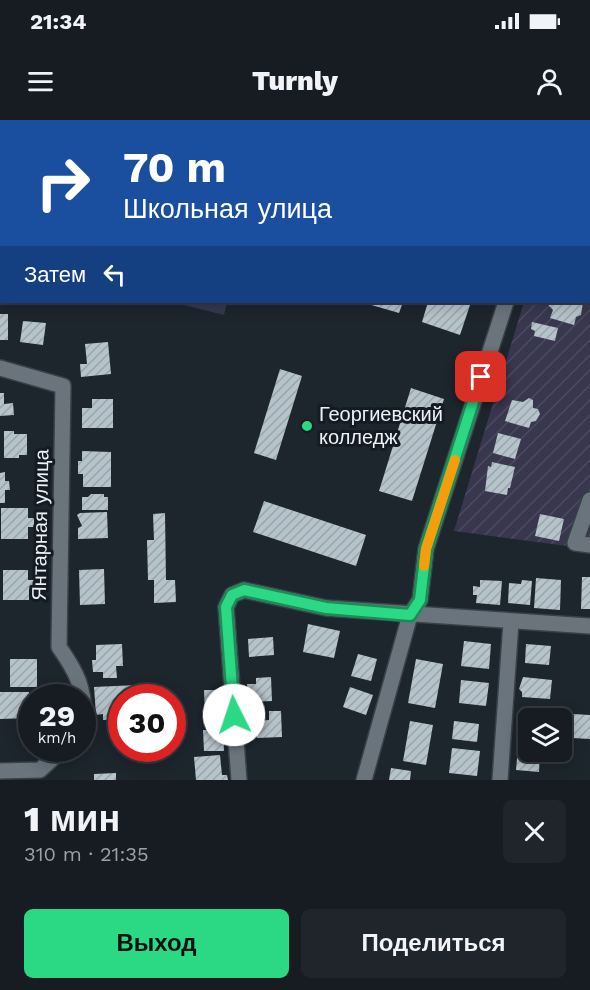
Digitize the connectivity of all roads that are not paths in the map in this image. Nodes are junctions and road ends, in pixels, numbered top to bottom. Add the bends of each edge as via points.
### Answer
1 (506, 303) edge
2 (0, 368) edge
3 (590, 500) edge
4 (583, 544) edge
5 (410, 615) junction
6 (511, 622) junction
7 (590, 626) edge
8 (80, 684) edge
9 (49, 762) edge
10 (0, 771) edge
11 (239, 780) edge
12 (364, 780) edge
13 (500, 780) edge

1 - 5 street via 426,549 420,600
2 - 8 street, Янтарная улица via 63,386 59,647 75,669
3 - 4 street
5 - 6 street
5 - 11 street via 326,608 244,590 232,595 226,607
5 - 12 street
6 - 7 street
6 - 13 street
9 - 10 street via 40,770

